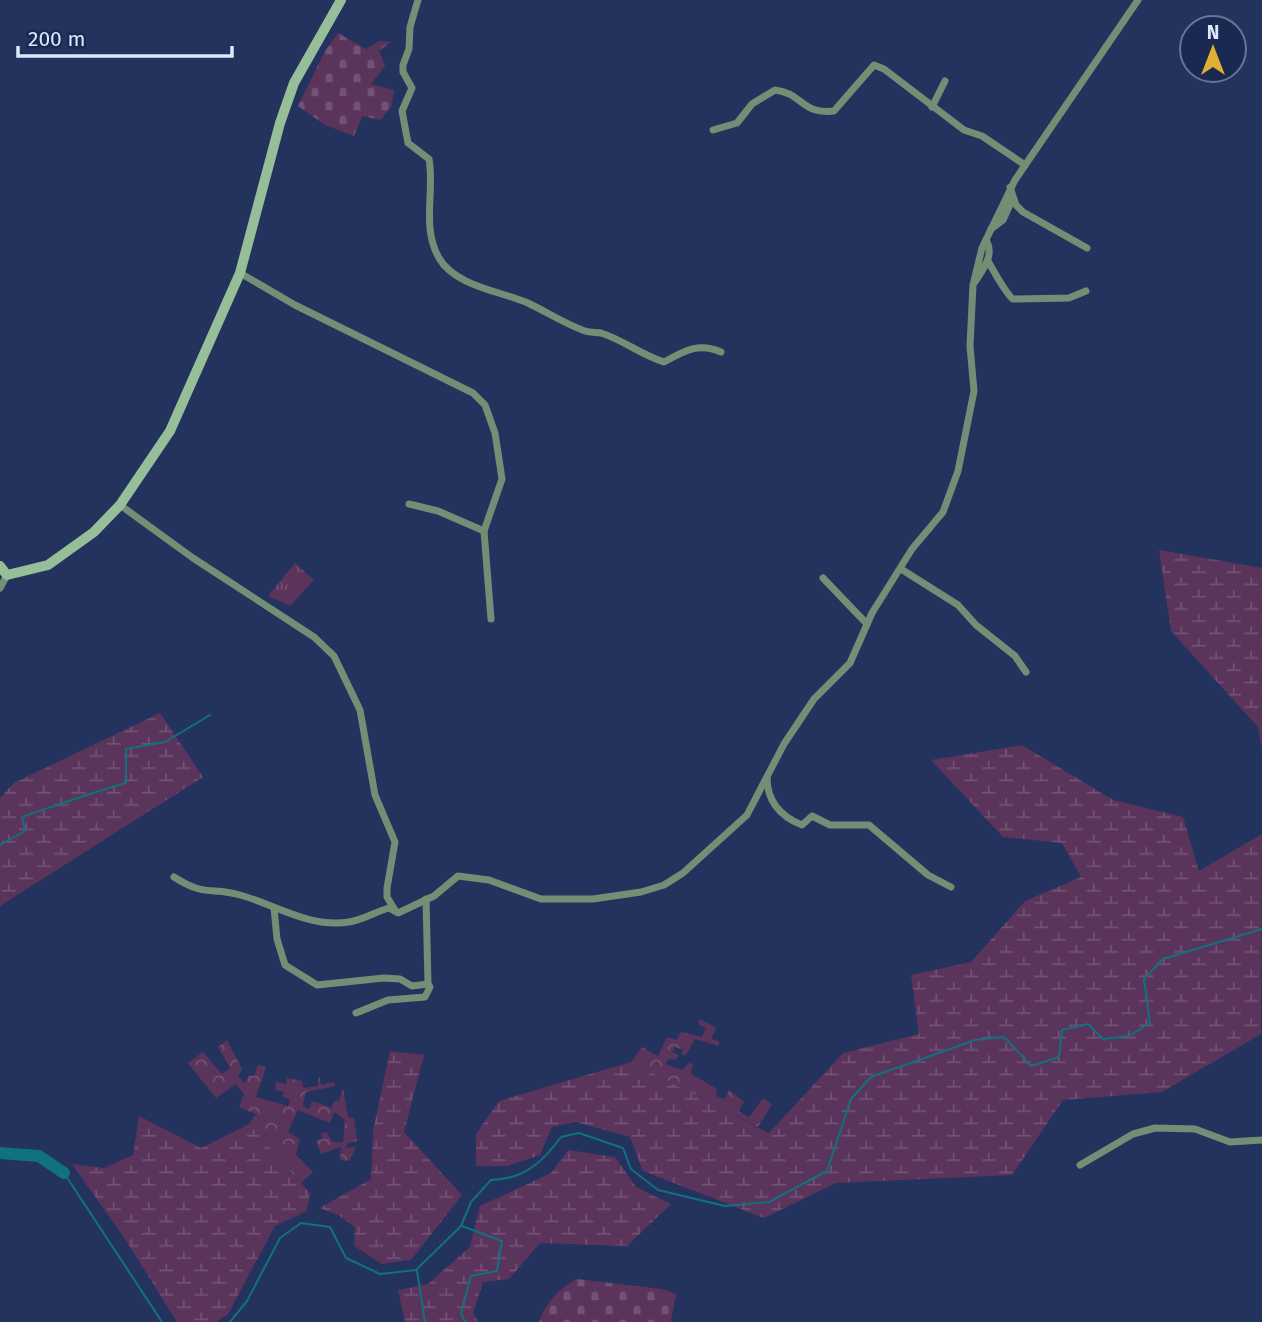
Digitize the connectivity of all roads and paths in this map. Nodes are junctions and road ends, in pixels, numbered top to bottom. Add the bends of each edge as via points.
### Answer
1 (341, 0) edge
2 (418, 0) edge
3 (1138, 0) edge
4 (945, 81) dead end
5 (932, 107) junction
6 (713, 130) dead end
7 (1025, 166) junction
8 (1010, 187) junction
9 (1013, 198) junction
10 (990, 230) junction
11 (986, 240) junction
12 (1087, 248) dead end
13 (988, 261) junction
14 (240, 273) junction
15 (973, 285) junction
16 (1086, 291) dead end
17 (720, 352) dead end
18 (409, 504) dead end
19 (120, 505) junction
20 (484, 531) junction
21 (901, 569) junction
22 (3, 571) edge
23 (823, 578) dead end
24 (0, 588) edge
25 (491, 619) dead end
26 (867, 624) junction
27 (1026, 673) dead end
28 (766, 773) junction
29 (174, 877) dead end
30 (951, 887) dead end
31 (426, 899) junction
32 (274, 908) junction
33 (398, 913) junction
34 (428, 984) junction
35 (356, 1013) dead end
36 (1262, 1140) edge
37 (1080, 1165) dead end

1 - 14 main road via 294,83
2 - 17 street via 403,65 412,88 402,110 408,143 429,159 428,212 433,243 444,266 664,362 695,347
3 - 7 street
4 - 5 street
5 - 6 street via 874,65 834,111 813,111 789,93 775,90 752,104 737,123
5 - 7 street
7 - 8 street
8 - 9 street
8 - 10 street
9 - 10 street via 1003,220
9 - 12 street via 1023,212
10 - 11 street
11 - 13 street via 990,245
11 - 15 street
13 - 15 street
13 - 16 street via 1013,299 1069,298
14 - 19 main road via 170,431
14 - 20 street via 460,386 485,405 502,479
15 - 21 street via 970,346 974,391 958,471 943,512
18 - 20 street
19 - 22 main road via 48,565
19 - 33 street via 314,637 334,656 360,710 370,778 395,842 387,897
20 - 25 street
21 - 26 street
21 - 27 street via 958,605 1014,656
22 - 24 street
23 - 26 street
26 - 28 street via 850,663 809,706
28 - 30 street via 770,800 792,821 802,825 812,817 830,825 869,825 928,875
28 - 31 street via 743,820 693,866 654,888 593,899 551,900 467,876 453,878
29 - 32 street via 200,891 239,894
31 - 33 street
31 - 34 street
32 - 33 street via 336,923 389,908
32 - 34 street via 285,965 317,985 384,978 412,986
34 - 35 street via 425,997 388,1000
36 - 37 street via 1230,1142 1195,1129 1155,1128 1133,1134

